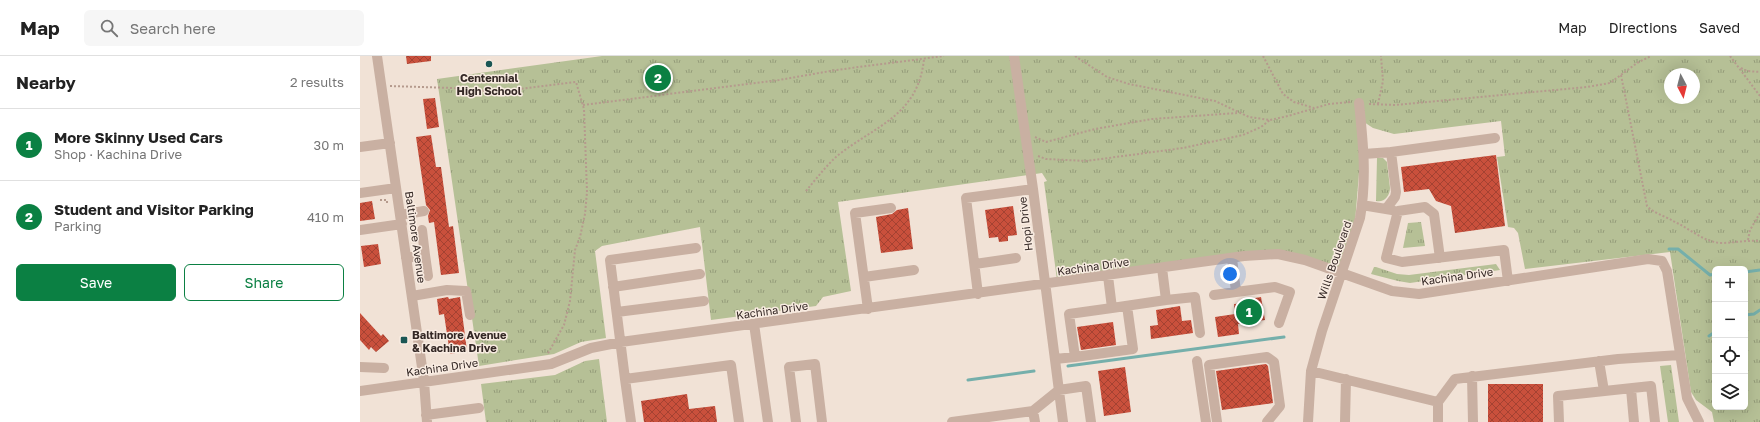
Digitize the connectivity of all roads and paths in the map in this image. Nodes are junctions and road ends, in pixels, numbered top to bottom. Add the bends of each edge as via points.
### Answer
1 (377, 56) edge
2 (944, 56) edge
3 (1014, 56) edge
4 (1263, 56) edge
5 (1381, 56) edge
6 (1730, 56) edge
7 (924, 59) junction
8 (1740, 68) junction
9 (1760, 72) edge
10 (1621, 75) dead end
11 (382, 86) junction
12 (1760, 96) edge
13 (1359, 103) dead end
14 (1378, 104) dead end
15 (583, 105) junction
16 (1315, 108) dead end
17 (1238, 113) dead end
18 (1270, 120) dead end
19 (1024, 133) junction
20 (1495, 138) dead end
21 (390, 143) junction
22 (360, 147) edge
23 (1391, 152) junction
24 (1028, 153) junction
25 (1364, 154) junction
26 (396, 188) junction
27 (1033, 189) junction
28 (806, 191) dead end
29 (360, 193) edge
30 (378, 199) dead end
31 (1362, 206) junction
32 (388, 207) dead end
33 (891, 208) dead end
34 (1386, 209) junction
35 (424, 211) dead end
36 (1398, 211) junction
37 (1760, 213) edge
38 (401, 220) junction
39 (360, 230) edge
40 (422, 230) dead end
41 (1748, 240) junction
42 (1760, 240) edge
43 (696, 248) dead end
44 (425, 255) junction
45 (406, 258) junction
46 (1016, 258) dead end
47 (1232, 258) junction
48 (1440, 258) junction
49 (974, 264) junction
50 (1162, 268) junction
51 (914, 270) dead end
52 (1342, 273) junction
53 (700, 274) dead end
54 (428, 276) dead end
55 (1108, 276) junction
56 (864, 277) junction
57 (1508, 281) junction
58 (1045, 285) junction
59 (613, 287) junction
60 (1236, 292) junction
61 (978, 294) junction
62 (1214, 295) dead end
63 (412, 296) junction
64 (1166, 300) junction
65 (704, 301) dead end
66 (1127, 306) junction
67 (1112, 308) junction
68 (868, 309) junction
69 (617, 312) junction
70 (470, 315) dead end
71 (1279, 323) dead end
72 (754, 324) junction
73 (1200, 333) dead end
74 (621, 342) junction
75 (1680, 355) junction
76 (1075, 357) junction
77 (1055, 359) junction
78 (1197, 361) dead end
79 (1599, 361) junction
80 (542, 365) junction
81 (360, 367) edge
82 (384, 368) dead end
83 (1311, 371) junction
84 (1472, 376) junction
85 (625, 379) junction
86 (1346, 379) junction
87 (424, 382) junction
88 (1631, 389) junction
89 (1059, 390) junction
90 (360, 391) edge
91 (1604, 392) junction
92 (1438, 402) junction
93 (479, 408) dead end
94 (1034, 411) junction
95 (427, 419) edge
96 (997, 419) edge
97 (631, 422) edge
98 (739, 422) edge
99 (768, 422) edge
100 (796, 422) edge
101 (822, 422) edge
102 (952, 422) edge
103 (1035, 422) edge
104 (1063, 422) edge
105 (1091, 422) edge
106 (1206, 422) edge
107 (1217, 422) edge
108 (1268, 422) edge
109 (1308, 422) edge
110 (1345, 422) edge
111 (1438, 422) edge
112 (1473, 422) edge
113 (1559, 422) edge
114 (1634, 422) edge
115 (1655, 422) edge
116 (1699, 422) edge

1 - 11 street, Baltimore Avenue
2 - 7 path
3 - 19 street, Hopi Drive
4 - 16 path via 1283,94 1294,102
5 - 14 path via 1383,81
6 - 8 path
7 - 15 path
7 - 28 path via 918,88 909,102 837,157
8 - 9 path
8 - 12 path
10 - 41 path via 1647,206 1707,240 1727,243
11 - 15 path via 496,92 576,82
11 - 21 street, Baltimore Avenue
13 - 25 street, Wills Boulevard
15 - 80 path via 587,192 585,214 575,250 570,301 564,325
17 - 19 path via 1152,119 1096,129 1046,142
18 - 24 path via 1261,127 1230,139 1134,155 1065,161 1046,159
19 - 24 street, Hopi Drive
20 - 23 street
21 - 22 street
21 - 26 street, Baltimore Avenue
23 - 25 street
23 - 34 street via 1396,192
24 - 27 street, Hopi Drive
25 - 31 street, Wills Boulevard
26 - 29 street
26 - 38 street, Baltimore Avenue
27 - 49 street via 966,198
27 - 58 street, Hopi Drive
30 - 32 path via 387,200
31 - 34 street
31 - 52 street, Wills Boulevard
33 - 56 street via 855,213
34 - 36 street
35 - 38 street
36 - 48 street via 1425,207 1434,214
36 - 48 street via 1386,258 1402,262
37 - 41 path via 1750,230
38 - 39 street
38 - 45 street, Baltimore Avenue
40 - 44 street
41 - 42 path
43 - 59 street via 610,260
44 - 45 street
44 - 54 street
45 - 63 street, Baltimore Avenue
46 - 49 street
47 - 50 street, Kachina Drive
47 - 52 street, Kachina Drive via 1278,254
47 - 60 street
48 - 57 street via 1504,250
49 - 61 street
50 - 55 street, Kachina Drive
50 - 64 street
51 - 56 street
52 - 57 street, Kachina Drive via 1392,291 1419,294
52 - 83 street, Wills Boulevard
53 - 59 street
55 - 58 street, Kachina Drive
55 - 67 street
56 - 68 street
57 - 75 street, Kachina Drive via 1648,259 1662,261 1667,271
58 - 61 street, Kachina Drive
58 - 77 street, Hopi Drive
59 - 69 street
60 - 62 street
60 - 71 street via 1275,287 1290,292
61 - 68 street, Kachina Drive
63 - 70 street via 447,290 466,291
63 - 87 street, Baltimore Avenue
64 - 66 street
64 - 73 street via 1195,296
65 - 69 street
66 - 67 street
66 - 76 street via 1133,349
67 - 76 street via 1069,314
68 - 72 street, Kachina Drive
69 - 74 street
72 - 74 street, Kachina Drive
72 - 99 street
74 - 80 street, Kachina Drive via 591,348
74 - 85 street
75 - 79 street
75 - 116 street, Kachina Drive via 1687,398
76 - 77 street
77 - 89 street, Hopi Drive
78 - 106 street
79 - 84 street
79 - 91 street
80 - 87 street, Kachina Drive
81 - 82 street
83 - 86 street
83 - 109 street, Wills Boulevard
84 - 92 street via 1456,378
84 - 112 street
85 - 97 street
85 - 98 street via 731,365
86 - 92 street
86 - 110 street
87 - 90 street, Kachina Drive
87 - 95 street, Baltimore Avenue
88 - 91 street
88 - 114 street
88 - 115 street via 1651,386
89 - 94 street
89 - 104 street, Hopi Drive
89 - 105 street via 1086,386
91 - 113 street via 1558,396
92 - 111 street
93 - 95 street
94 - 96 street
94 - 103 street
96 - 102 street
100 - 101 street via 789,367 815,364
107 - 108 street via 1209,365 1267,357 1274,362 1280,406

